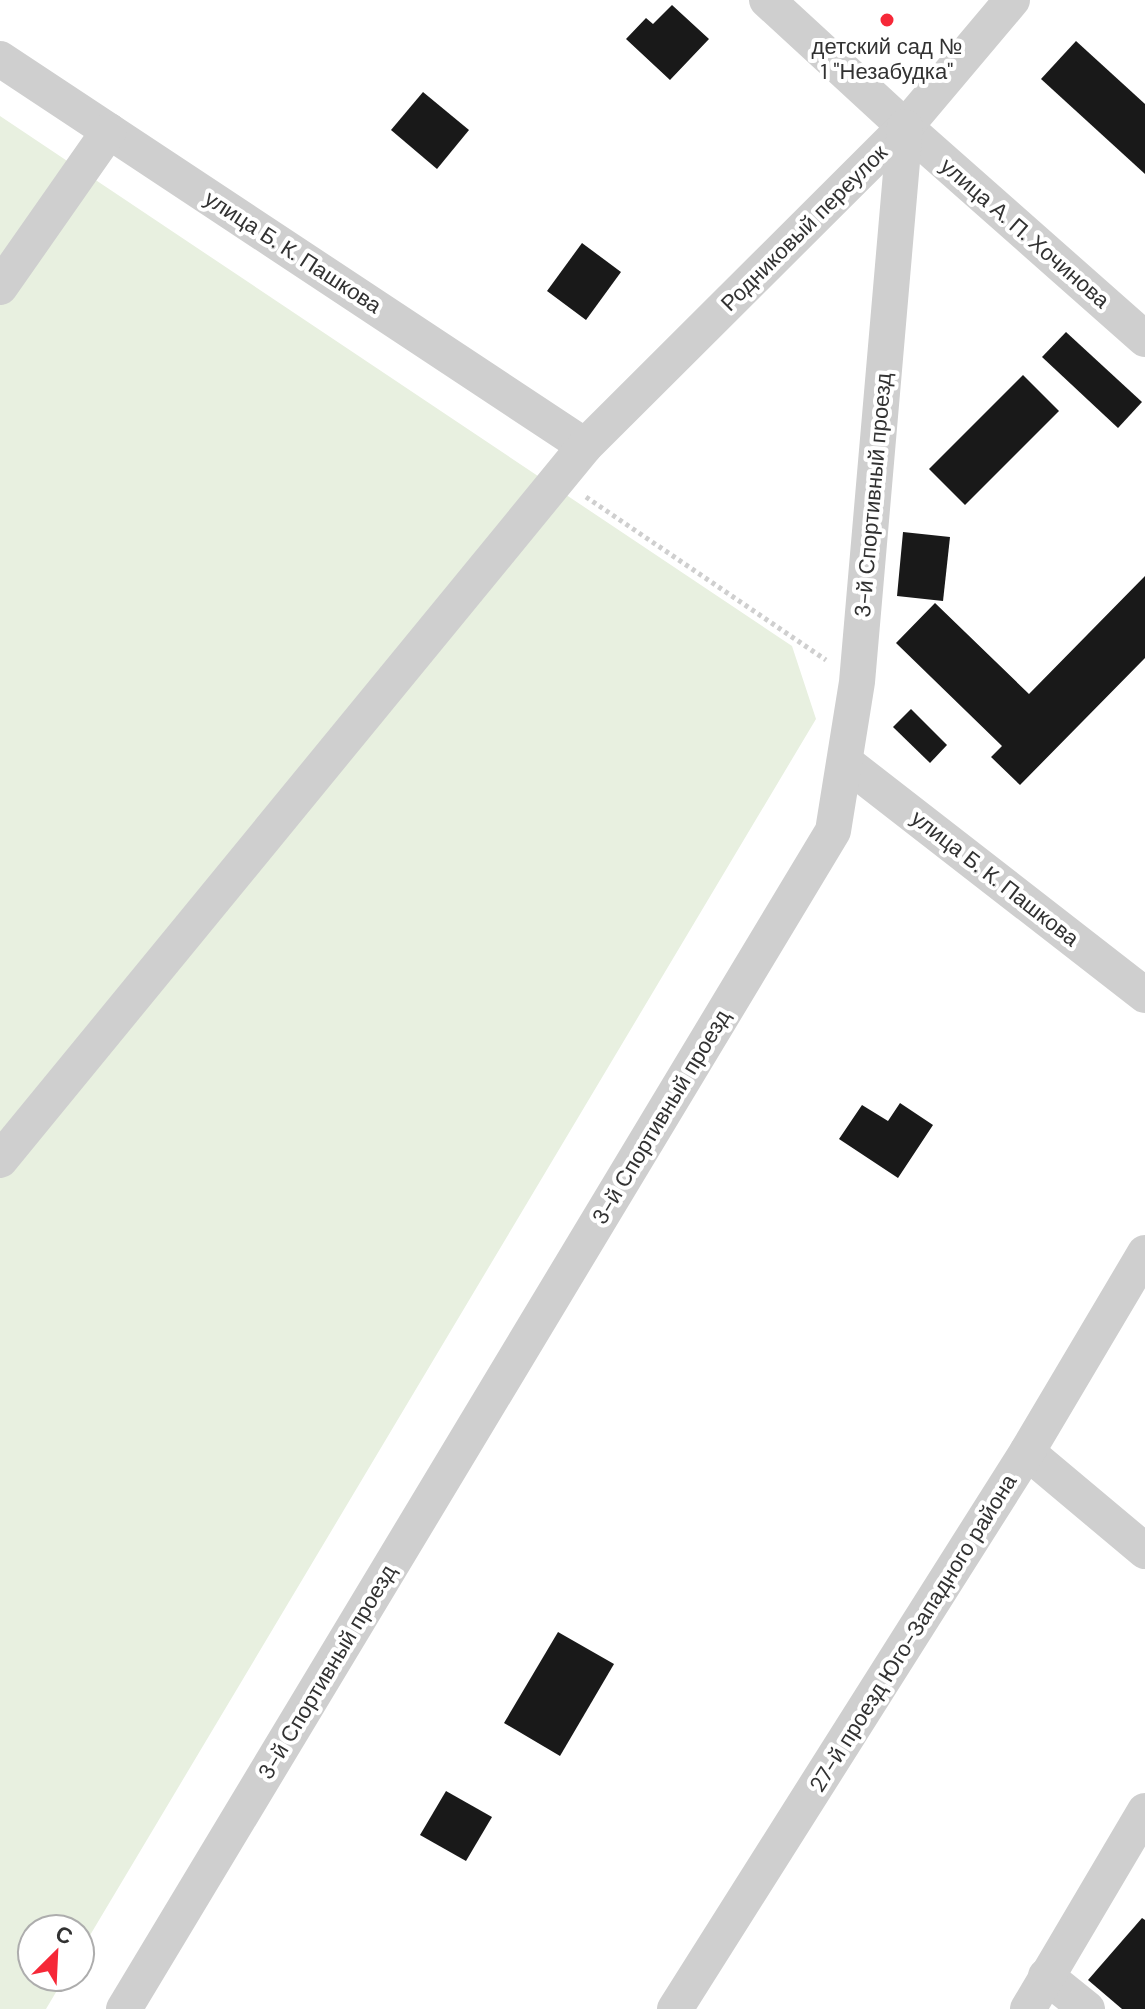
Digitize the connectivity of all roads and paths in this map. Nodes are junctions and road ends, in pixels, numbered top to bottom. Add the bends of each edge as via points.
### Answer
1 (767, 0) edge
2 (1012, 0) edge
3 (0, 59) edge
4 (905, 127) junction
5 (109, 131) junction
6 (0, 287) edge
7 (1145, 339) edge
8 (585, 446) junction
9 (559, 478) junction
10 (857, 682) junction
11 (845, 762) junction
12 (1145, 995) edge
13 (0, 1160) edge
14 (1145, 1253) edge
15 (1027, 1452) junction
16 (1145, 1551) edge
17 (1145, 1811) edge
18 (1046, 1976) junction
19 (124, 2009) edge
20 (675, 2009) edge
21 (1028, 2009) edge
22 (1087, 2009) edge

1 - 4 street, улица А. П. Хочинова
2 - 4 street, Родниковый переулок
3 - 5 street, улица Б. К. Пашкова
4 - 7 street, улица А. П. Хочинова
4 - 8 street, Родниковый переулок
4 - 10 street, 3-й Спортивный проезд
5 - 6 street
5 - 8 street, улица Б. К. Пашкова
8 - 9 street, Родниковый переулок
9 - 10 path
9 - 13 street, Родниковый переулок
10 - 11 street, 3-й Спортивный проезд
11 - 12 street, улица Б. К. Пашкова
11 - 19 street, 3-й Спортивный проезд via 833,831
14 - 15 street, 27-й проезд Юго-Западного района
15 - 16 street
15 - 20 street, 27-й проезд Юго-Западного района
17 - 18 street
18 - 21 street
18 - 22 street

